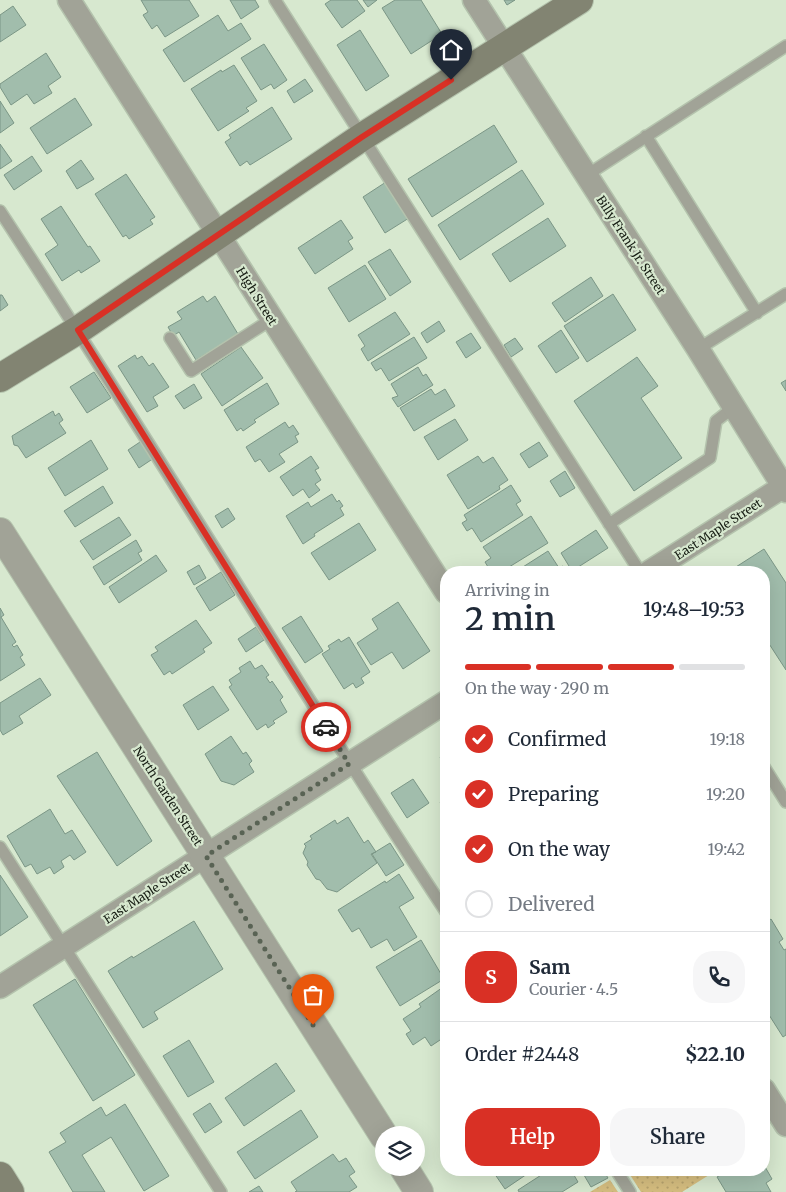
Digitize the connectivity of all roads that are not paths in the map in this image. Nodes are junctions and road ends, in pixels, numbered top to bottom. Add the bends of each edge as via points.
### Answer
1 (69, 0) edge
2 (275, 0) edge
3 (474, 0) edge
4 (579, 0) edge
5 (786, 46) edge
6 (504, 47) junction
7 (646, 136) junction
8 (362, 137) junction
9 (587, 176) junction
10 (0, 211) edge
11 (218, 234) junction
12 (786, 294) edge
13 (757, 313) junction
14 (272, 319) junction
15 (78, 330) junction
16 (170, 338) dead end
17 (698, 349) junction
18 (0, 378) edge
19 (734, 408) junction
20 (785, 488) edge
21 (608, 524) junction
22 (0, 532) edge
23 (636, 566) edge
24 (659, 566) edge
25 (440, 583) edge
26 (440, 706) edge
27 (349, 764) junction
28 (770, 777) edge
29 (786, 802) edge
30 (0, 846) edge
31 (206, 856) junction
32 (440, 903) edge
33 (64, 947) junction
34 (0, 987) edge
35 (773, 1094) edge
36 (786, 1125) edge
37 (378, 1126) edge
38 (0, 1176) edge
39 (409, 1176) edge
40 (620, 1176) edge
41 (10, 1192) edge
42 (220, 1192) edge
43 (419, 1192) edge
44 (630, 1192) edge

1 - 11 street, High Street
2 - 8 lane
3 - 6 street, Billy Frank Jr. Street
4 - 6 main road
5 - 7 lane
6 - 8 main road
6 - 9 street, Billy Frank Jr. Street
7 - 9 lane
7 - 13 lane
8 - 11 main road
8 - 21 lane
9 - 17 street, Billy Frank Jr. Street
10 - 15 lane
11 - 14 street, High Street
11 - 15 main road
12 - 13 lane
13 - 17 lane
14 - 16 lane via 191,371
14 - 25 street, High Street
15 - 18 main road
15 - 27 lane
17 - 19 street, Billy Frank Jr. Street
19 - 20 street, Billy Frank Jr. Street
19 - 21 lane via 716,421 710,458
20 - 24 street, East Maple Street
21 - 23 lane
22 - 31 street, North Garden Street
26 - 27 street, East Maple Street
27 - 31 street, East Maple Street
27 - 32 lane
28 - 29 lane
30 - 33 lane
31 - 33 street, East Maple Street
31 - 37 street, North Garden Street
33 - 34 street, East Maple Street
33 - 42 lane
35 - 36 street
38 - 41 main road
39 - 43 street
40 - 44 lane

